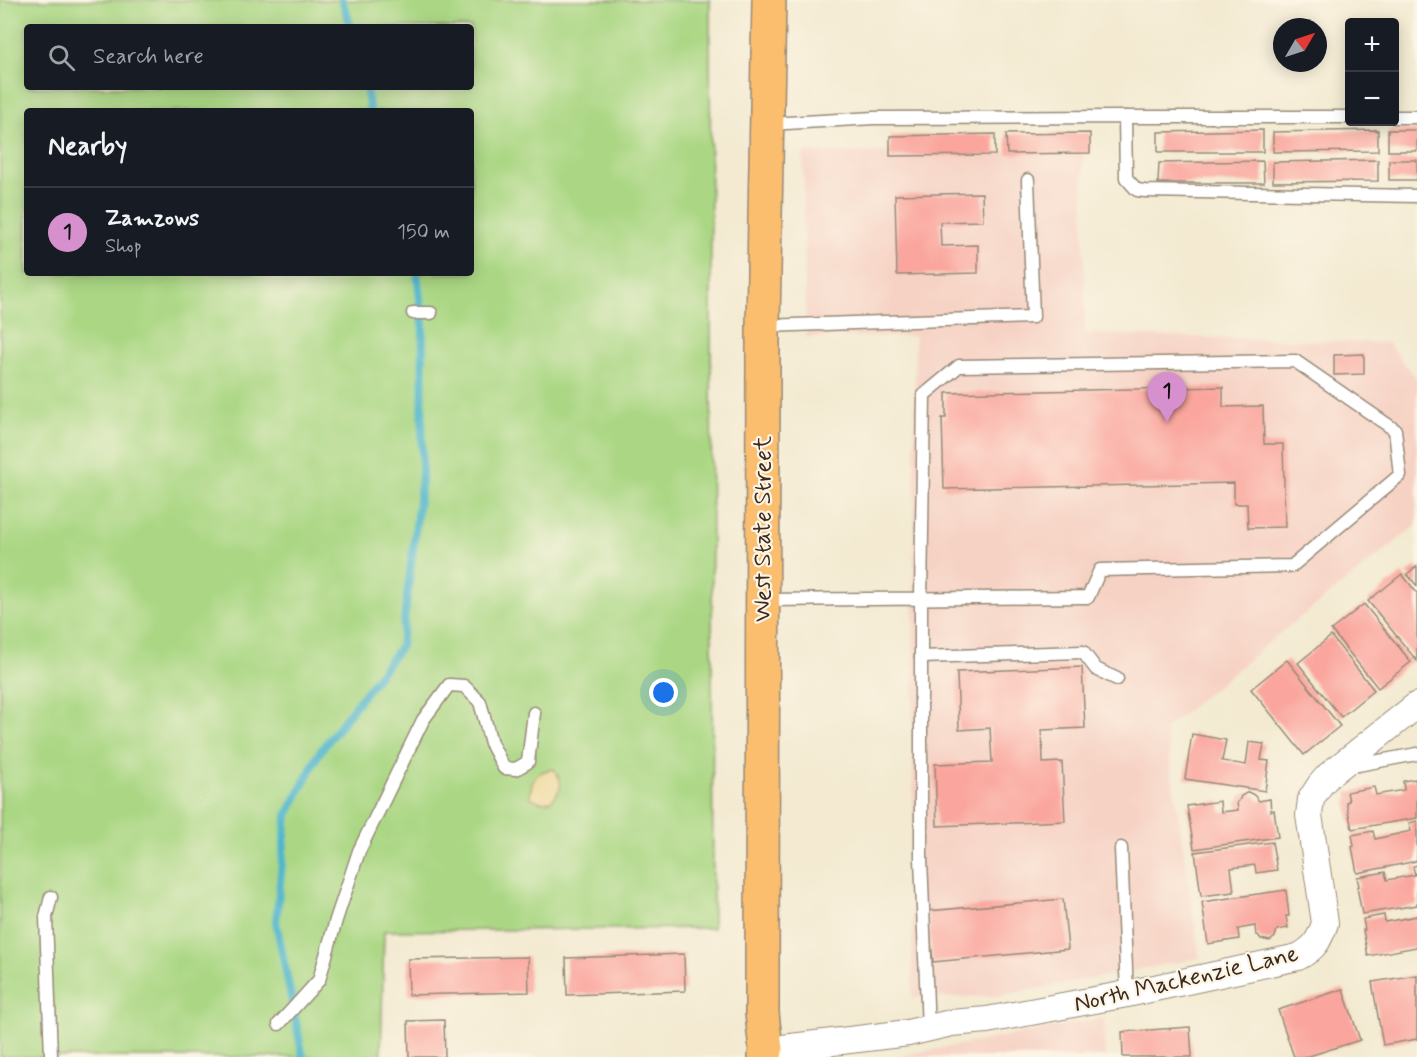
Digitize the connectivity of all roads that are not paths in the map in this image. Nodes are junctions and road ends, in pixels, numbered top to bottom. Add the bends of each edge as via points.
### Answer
1 (768, 0) edge
2 (1125, 117) junction
3 (1345, 117) edge
4 (1399, 117) edge
5 (1417, 117) edge
6 (766, 124) junction
7 (1028, 180) dead end
8 (1417, 196) edge
9 (413, 313) dead end
10 (431, 313) dead end
11 (763, 326) junction
12 (921, 599) junction
13 (762, 600) junction
14 (921, 657) junction
15 (1117, 679) dead end
16 (1417, 705) edge
17 (534, 713) dead end
18 (1417, 754) edge
19 (1338, 768) junction
20 (1121, 848) dead end
21 (51, 897) dead end
22 (1127, 994) junction
23 (279, 1024) dead end
24 (928, 1029) junction
25 (765, 1054) edge
26 (51, 1057) edge

1 - 6 main road, West State Street
2 - 3 lane
2 - 6 lane via 874,118
2 - 8 lane via 1126,178 1137,190
4 - 5 lane
6 - 11 main road, West State Street
7 - 11 lane via 1033,317
9 - 10 lane
11 - 13 main road, West State Street
12 - 12 lane via 1088,597 1100,570 1292,566 1400,475 1395,430 1295,361 959,366 924,395
12 - 13 lane
12 - 14 lane
13 - 25 main road, West State Street
14 - 15 lane via 1083,652 1096,669
14 - 24 lane via 921,870
16 - 19 street, North Mackenzie Lane
17 - 23 lane via 528,762 516,769 504,768 491,743 480,702 464,686 449,685 423,720 359,851 319,980
18 - 19 lane
19 - 22 street, North Mackenzie Lane via 1311,799 1309,815 1325,923 1316,945 1298,957
20 - 22 lane
21 - 26 lane via 46,917
22 - 24 street, North Mackenzie Lane
24 - 25 street, North Mackenzie Lane

